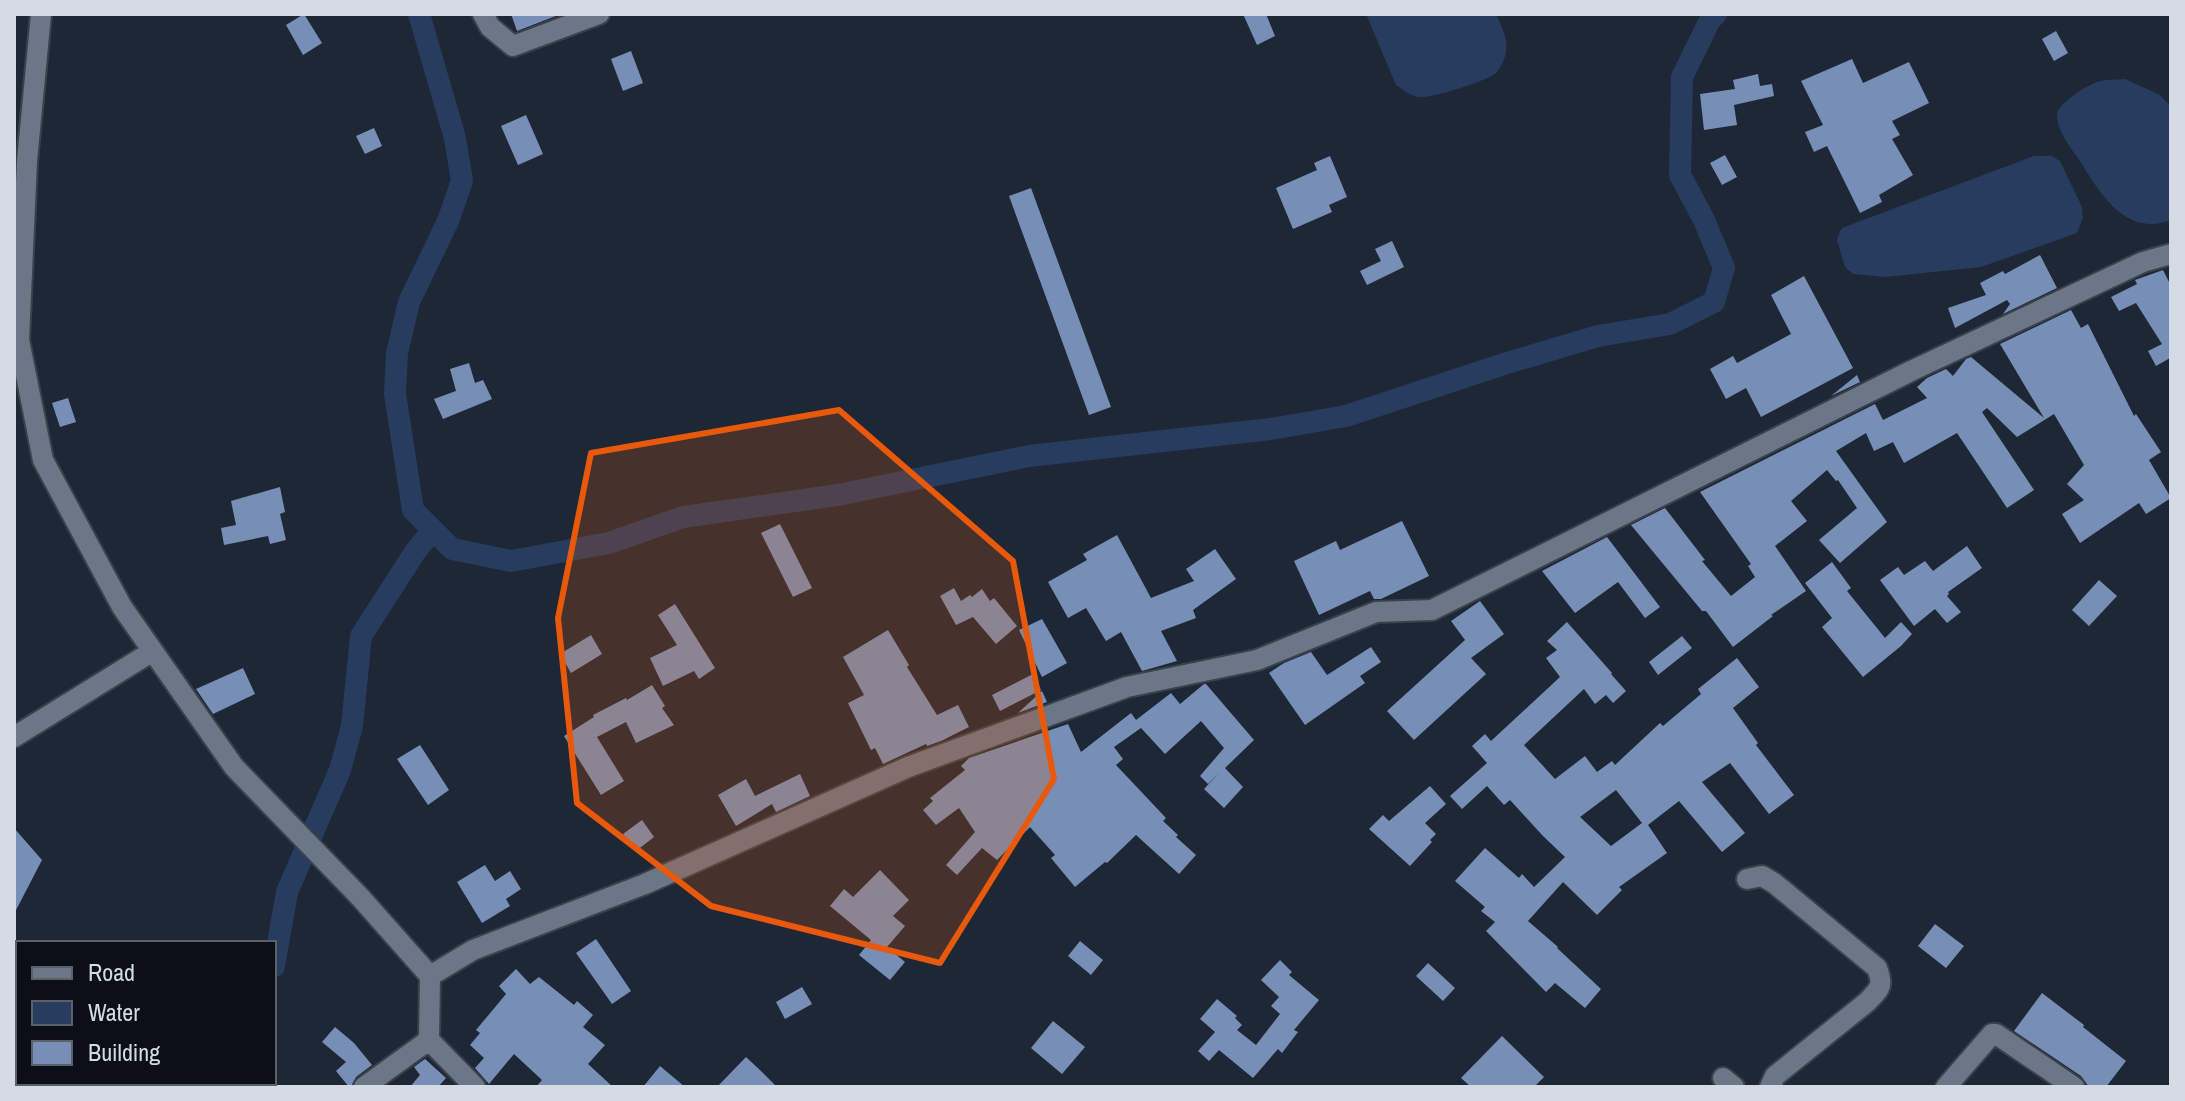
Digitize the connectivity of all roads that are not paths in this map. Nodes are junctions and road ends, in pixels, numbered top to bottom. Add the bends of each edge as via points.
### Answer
1 (41, 14) edge
2 (483, 14) edge
3 (599, 14) edge
4 (2171, 254) edge
5 (153, 651) junction
6 (14, 737) edge
7 (1747, 879) dead end
8 (430, 976) junction
9 (429, 1040) junction
10 (364, 1087) edge
11 (475, 1087) edge
12 (1770, 1087) edge
13 (1946, 1087) edge
14 (2074, 1087) edge

1 - 5 street via 27,161 19,340 43,460 122,607
2 - 3 street via 513,46
4 - 8 street via 2143,262 1911,371 1432,610 1376,612 1257,660 1127,687 908,767 645,884 473,950
5 - 6 street
5 - 8 street via 234,767
7 - 12 street via 1762,876 1774,883 1877,968 1882,980 1867,1002 1775,1076
8 - 9 street
9 - 10 street
9 - 11 street
13 - 14 street via 1996,1034

